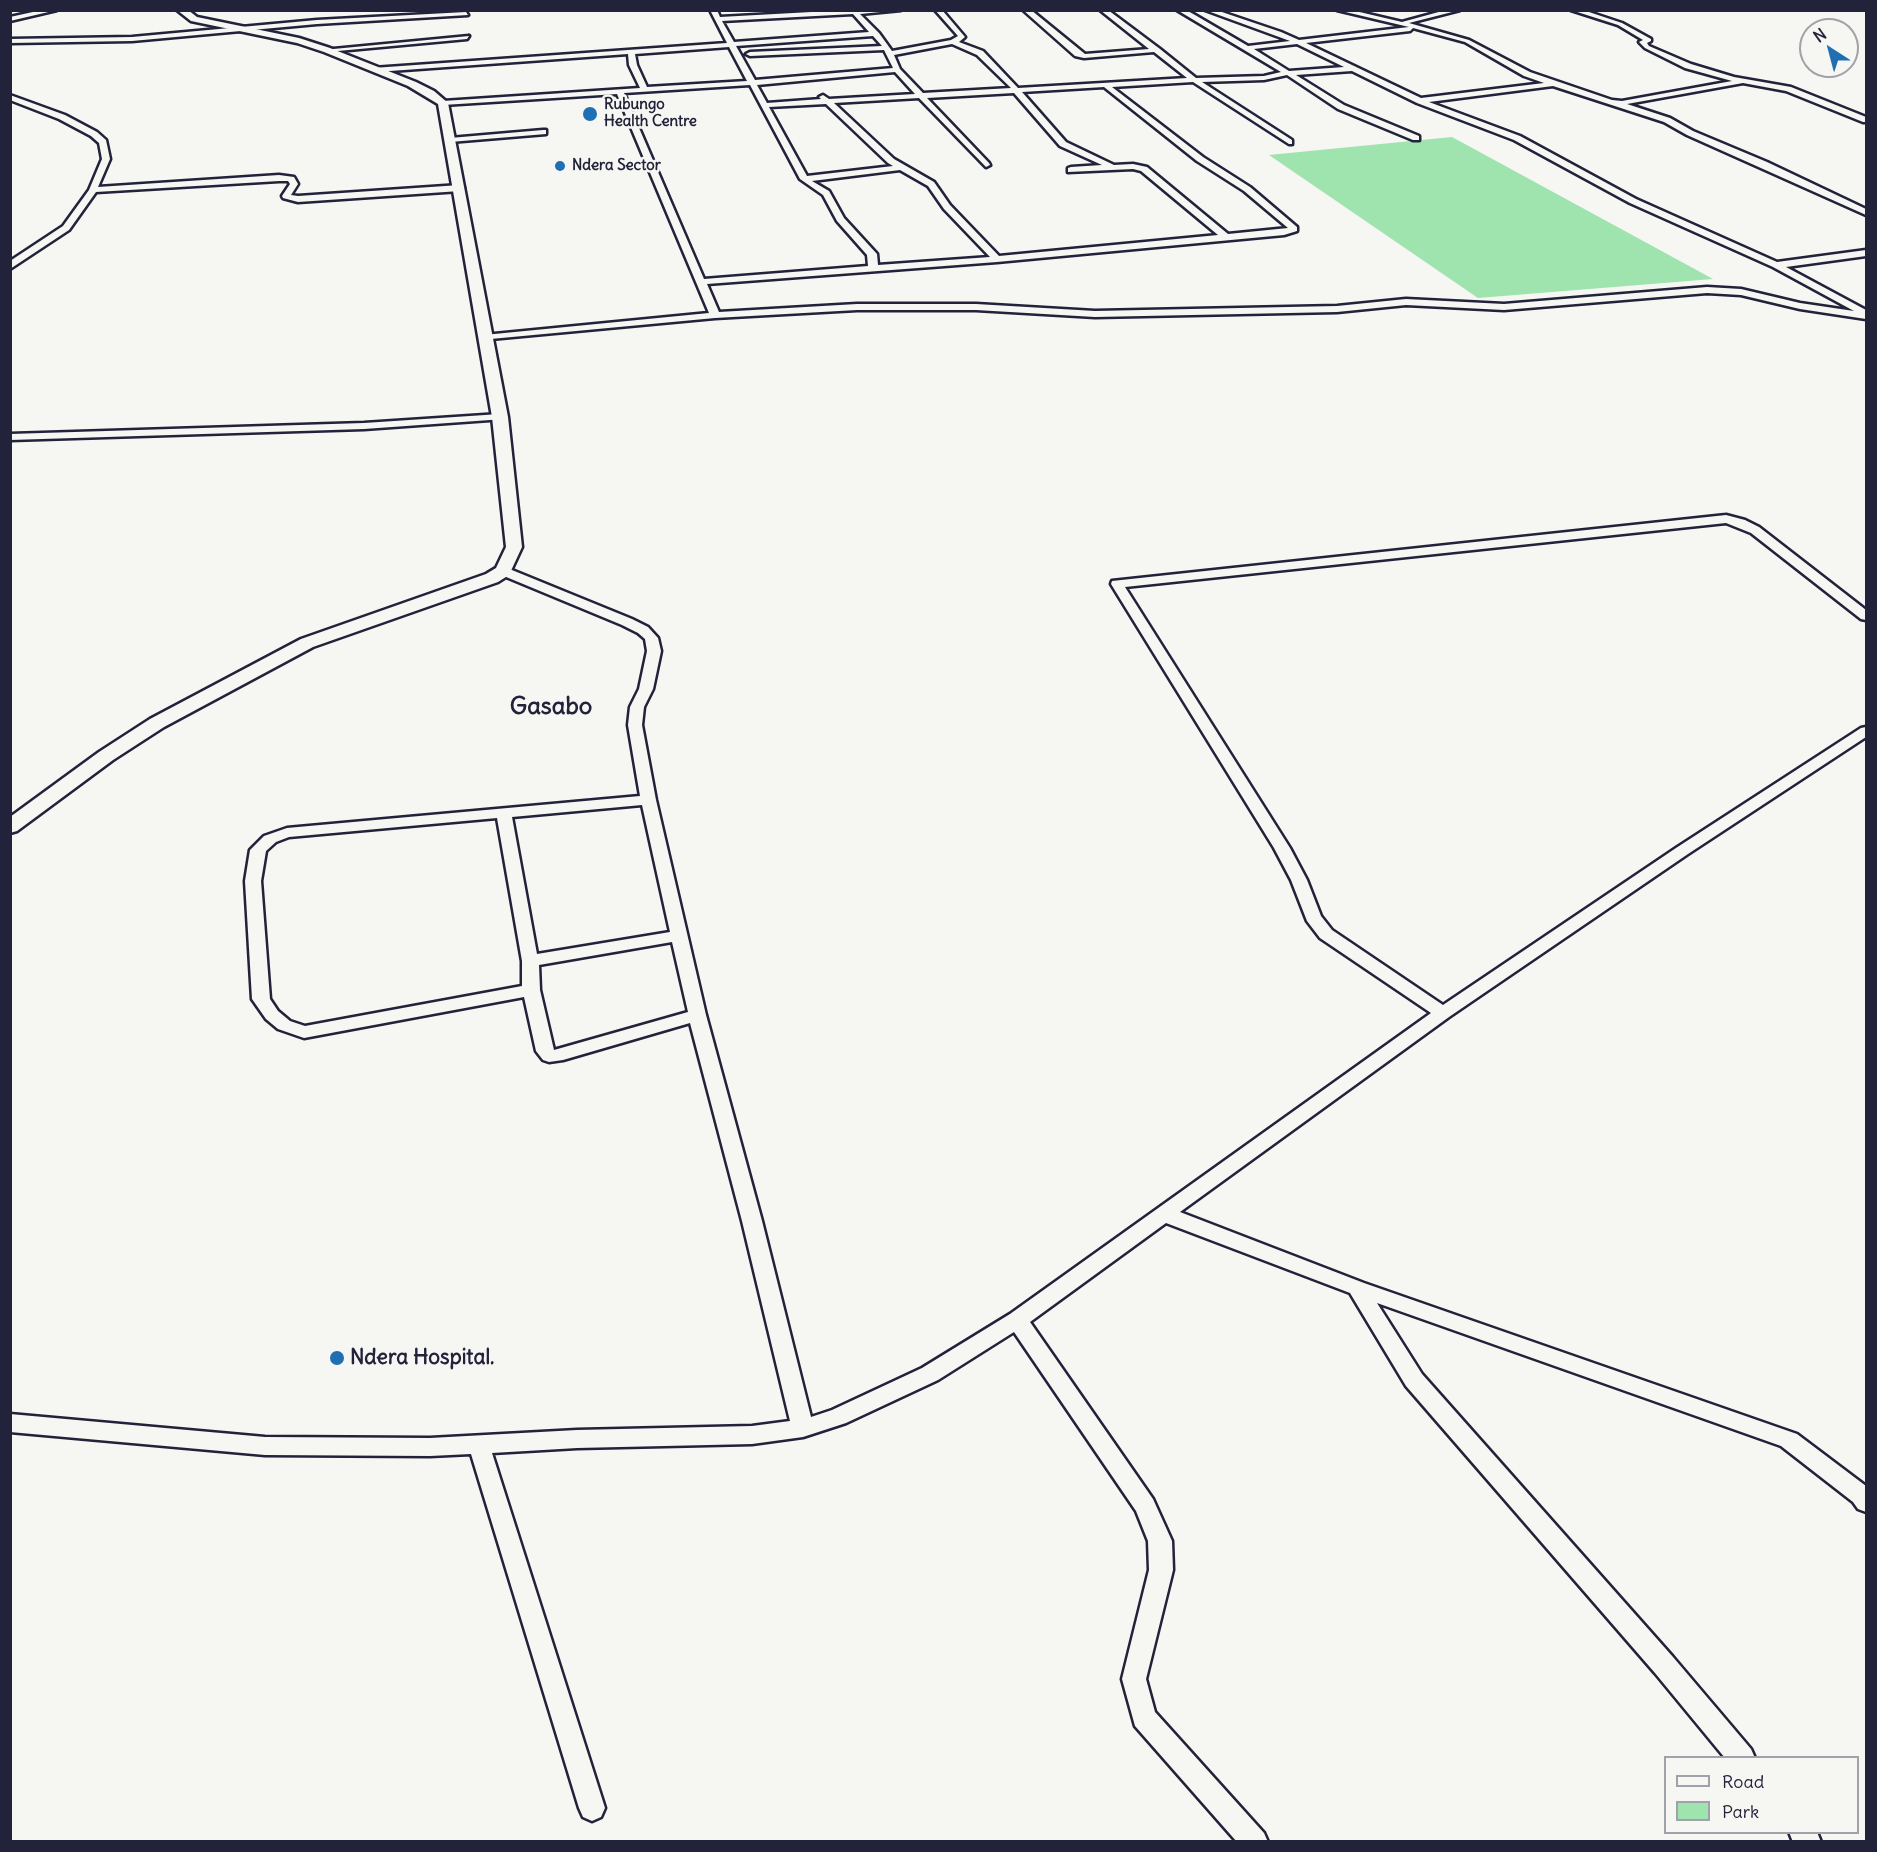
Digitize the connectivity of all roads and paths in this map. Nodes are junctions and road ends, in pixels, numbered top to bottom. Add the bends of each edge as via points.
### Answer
1 (54, 10) edge
2 (181, 10) edge
3 (713, 10) edge
4 (898, 10) edge
5 (938, 10) edge
6 (1026, 10) edge
7 (1103, 10) edge
8 (1180, 10) edge
9 (1208, 10) edge
10 (1340, 10) edge
11 (1457, 10) edge
12 (1574, 10) edge
13 (466, 12) edge
14 (855, 12) edge
15 (10, 19) edge
16 (718, 19) junction
17 (1398, 23) junction
18 (1420, 27) junction
19 (241, 31) junction
20 (877, 34) junction
21 (467, 37) junction
22 (10, 41) edge
23 (953, 42) junction
24 (730, 44) junction
25 (1302, 44) junction
26 (472, 45) dead end
27 (1247, 48) junction
28 (327, 50) junction
29 (1158, 50) junction
30 (631, 51) junction
31 (889, 51) junction
32 (477, 52) dead end
33 (737, 55) junction
34 (482, 60) junction
35 (1355, 69) junction
36 (376, 70) junction
37 (897, 70) junction
38 (1288, 73) junction
39 (811, 79) junction
40 (1194, 80) junction
41 (1743, 81) junction
42 (752, 82) junction
43 (1553, 84) junction
44 (1105, 85) junction
45 (644, 88) junction
46 (619, 90) junction
47 (1015, 90) junction
48 (920, 95) junction
49 (10, 97) edge
50 (825, 101) junction
51 (1420, 101) junction
52 (443, 103) junction
53 (1617, 103) junction
54 (764, 105) junction
55 (1866, 111) edge
56 (1847, 114) junction
57 (1866, 120) edge
58 (543, 132) dead end
59 (1416, 138) dead end
60 (450, 140) junction
61 (1289, 142) dead end
62 (986, 165) dead end
63 (902, 167) junction
64 (1112, 168) junction
65 (1071, 170) dead end
66 (804, 179) junction
67 (460, 188) junction
68 (93, 190) junction
69 (1866, 212) edge
70 (1227, 237) junction
71 (1866, 253) edge
72 (997, 260) junction
73 (1776, 265) junction
74 (10, 266) edge
75 (873, 267) junction
76 (701, 282) junction
77 (715, 315) junction
78 (1866, 315) edge
79 (484, 338) junction
80 (500, 417) junction
81 (10, 437) edge
82 (503, 571) junction
83 (1866, 616) edge
84 (1866, 731) edge
85 (648, 800) junction
86 (504, 813) junction
87 (10, 827) edge
88 (678, 936) junction
89 (530, 961) junction
90 (531, 990) junction
91 (1443, 1013) junction
92 (697, 1015) junction
93 (1164, 1214) junction
94 (1357, 1288) junction
95 (1017, 1320) junction
96 (10, 1423) edge
97 (803, 1428) junction
98 (479, 1444) junction
99 (1866, 1502) edge
100 (1740, 1756) edge
101 (592, 1808) dead end
102 (1255, 1842) edge

1 - 15 street
2 - 19 main road via 189,18
3 - 16 street
4 - 14 street
5 - 23 street via 962,37
6 - 29 street via 1084,56
7 - 29 street
8 - 27 street
9 - 25 street
10 - 17 street
11 - 17 street
12 - 41 street via 1638,32 1649,40 1642,42 1647,47 1688,66
13 - 19 street via 315,19
13 - 21 street
14 - 16 street
14 - 20 street
16 - 24 street
17 - 18 street
18 - 25 street
18 - 43 street via 1467,41
19 - 22 street
19 - 28 main road
20 - 24 street
20 - 31 street
21 - 26 street
21 - 28 street
23 - 31 street
23 - 47 street via 980,52
24 - 30 street
24 - 33 street
25 - 27 street
25 - 35 street
27 - 38 street
28 - 36 main road
29 - 40 street
30 - 34 street
30 - 45 street
31 - 33 street
31 - 37 street
32 - 34 street
33 - 42 street
34 - 36 street
35 - 38 street
35 - 51 street
36 - 52 main road via 412,84
37 - 39 street
37 - 48 street
38 - 40 street via 1264,78
38 - 59 street via 1341,107
39 - 42 street
39 - 50 street
40 - 44 street
40 - 61 street
41 - 53 street
41 - 56 street via 1788,89
42 - 45 street
42 - 54 street
43 - 51 street
43 - 53 street
44 - 47 street
44 - 70 street via 1294,228
45 - 46 street
46 - 52 street
46 - 76 street
47 - 48 street
47 - 64 street via 1063,144
48 - 50 street
48 - 62 street
49 - 68 street via 62,117 103,142 106,159
50 - 54 street
50 - 63 street
51 - 73 street via 1517,138 1633,201
52 - 60 main road
53 - 69 street via 1673,122 1683,130
54 - 66 street
55 - 56 street
56 - 57 street
58 - 60 street
60 - 67 main road
63 - 66 street
63 - 72 street via 931,184 947,207
64 - 65 street
64 - 70 street via 1144,169
66 - 75 street via 826,193 840,219 872,254
67 - 68 street via 298,199 286,196 294,184 291,179 279,178
67 - 79 main road
68 - 74 street via 66,228
70 - 72 street
71 - 73 street
72 - 75 street
73 - 78 street
75 - 76 street
76 - 77 street
77 - 78 street via 857,307 1095,314 1240,313 1406,302 1504,308 1716,290
77 - 79 street
79 - 80 main road
80 - 81 street via 364,426
80 - 82 main road via 514,548
82 - 85 street via 627,622 651,638 654,651 646,689 636,707 635,725
82 - 87 main road via 466,588 337,631 276,659 157,723
83 - 91 street via 1755,530 1726,519 1117,584 1282,848 1313,917 1326,934
84 - 91 street
85 - 86 street
85 - 88 street
86 - 89 street
86 - 90 street via 287,833 270,839 258,850 253,881 261,999 284,1025 304,1032
88 - 89 street
88 - 92 street
89 - 90 street
90 - 92 street via 549,1056
91 - 93 street
92 - 97 street
93 - 94 street
93 - 95 street
94 - 99 street via 1790,1440
94 - 100 street via 1414,1380
95 - 97 street via 930,1374 838,1417
95 - 102 street via 1145,1506 1160,1541 1161,1570 1134,1679 1144,1718
96 - 98 street via 265,1446
97 - 98 street via 752,1435
98 - 101 street

